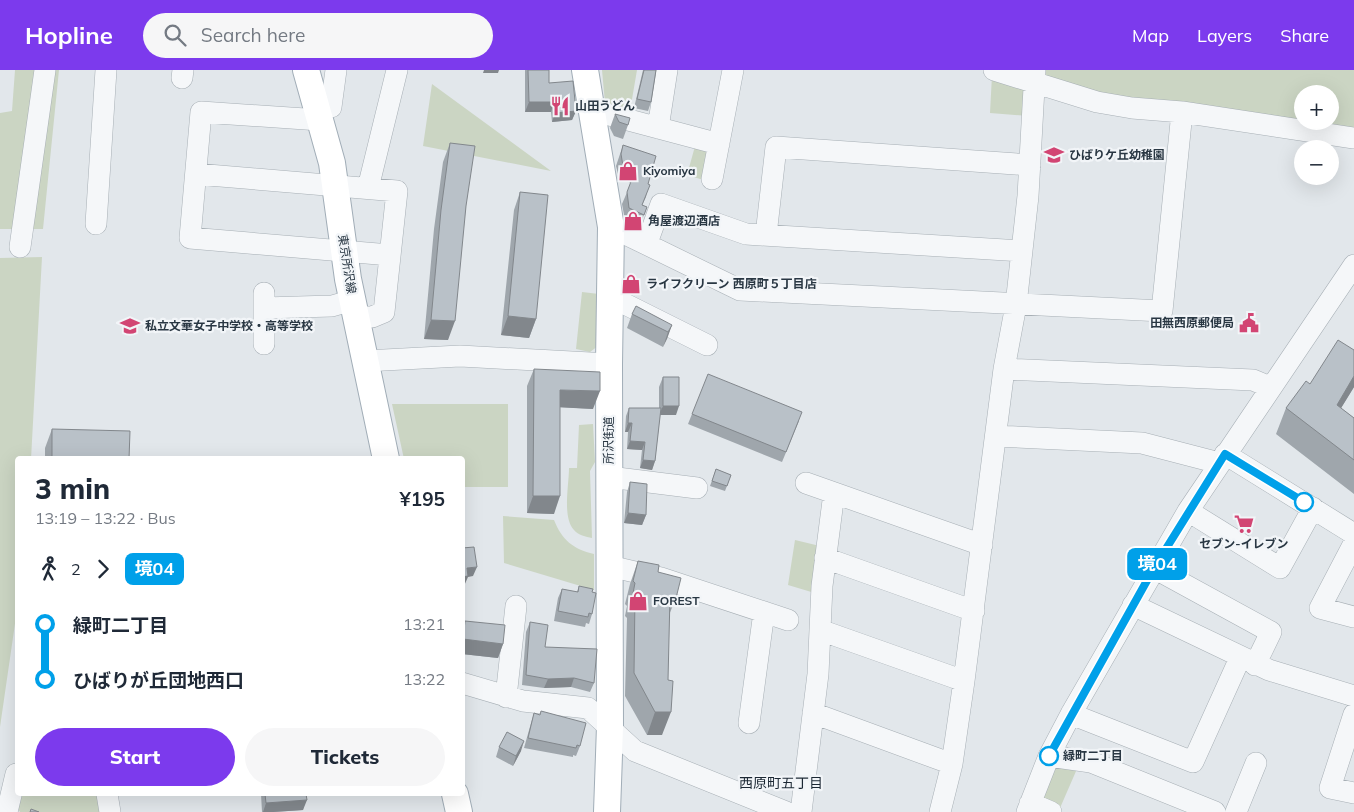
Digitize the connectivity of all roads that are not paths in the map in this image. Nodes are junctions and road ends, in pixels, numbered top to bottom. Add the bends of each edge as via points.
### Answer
1 (45, 70) edge
2 (106, 70) edge
3 (306, 70) edge
4 (336, 70) edge
5 (397, 70) edge
6 (584, 70) edge
7 (667, 70) edge
8 (733, 70) edge
9 (994, 70) edge
10 (1035, 76) edge
11 (591, 110) junction
12 (1182, 112) junction
13 (319, 115) junction
14 (658, 128) junction
15 (1354, 138) edge
16 (719, 144) junction
17 (1030, 165) junction
18 (196, 174) junction
19 (712, 179) dead end
20 (336, 185) junction
21 (368, 188) junction
22 (96, 224) dead end
23 (611, 227) junction
24 (766, 235) junction
25 (647, 243) junction
26 (20, 247) dead end
27 (344, 251) junction
28 (1022, 251) junction
29 (390, 255) junction
30 (1354, 265) edge
31 (609, 296) junction
32 (1016, 305) junction
33 (354, 308) junction
34 (264, 344) dead end
35 (707, 346) dead end
36 (365, 361) junction
37 (608, 364) junction
38 (1004, 369) junction
39 (1270, 387) junction
40 (996, 436) junction
41 (385, 456) edge
42 (1222, 458) junction
43 (609, 477) junction
44 (806, 484) dead end
45 (697, 488) dead end
46 (834, 493) junction
47 (1314, 508) junction
48 (1188, 511) junction
49 (1354, 534) edge
50 (1354, 543) edge
51 (982, 545) junction
52 (825, 558) junction
53 (609, 566) junction
54 (1154, 568) junction
55 (1133, 605) junction
56 (516, 606) dead end
57 (974, 611) junction
58 (764, 612) junction
59 (1354, 617) edge
60 (788, 620) dead end
61 (820, 630) junction
62 (1247, 661) junction
63 (964, 681) junction
64 (465, 684) edge
65 (1354, 696) edge
66 (506, 697) junction
67 (813, 713) junction
68 (1071, 714) junction
69 (1354, 714) edge
70 (749, 723) dead end
71 (610, 726) junction
72 (1049, 756) junction
73 (952, 764) junction
74 (1256, 764) dead end
75 (11, 775) edge
76 (1354, 793) edge
77 (107, 796) edge
78 (455, 796) edge
79 (1028, 808) edge
80 (7, 812) edge
81 (110, 812) edge
82 (458, 812) edge
83 (607, 812) edge
84 (786, 812) edge
85 (801, 812) edge
86 (940, 812) edge
87 (1051, 812) edge
88 (1214, 812) edge
89 (1236, 812) edge

1 - 26 street
2 - 22 street
3 - 13 main road, 東京所沢線
4 - 13 street via 331,107
5 - 21 street
6 - 11 main road, 所沢街道
7 - 14 street
8 - 16 street
9 - 10 street
10 - 12 street via 1097,102
10 - 17 street
11 - 14 street
11 - 23 main road, 所沢街道
12 - 15 street
12 - 32 street via 1162,311
13 - 18 street via 201,112
13 - 20 main road, 東京所沢線
14 - 16 street
16 - 19 street
17 - 24 street via 776,147
17 - 28 street
18 - 20 street
18 - 27 street via 190,238
20 - 21 street
20 - 27 main road, 東京所沢線
21 - 29 street via 397,191
23 - 25 street
23 - 31 main road, 所沢街道
24 - 25 street via 746,234 661,204
24 - 28 street
25 - 32 street via 740,290
27 - 29 street
27 - 33 main road, 東京所沢線
28 - 32 street
29 - 33 street via 384,312 372,317
30 - 39 street
31 - 35 street
31 - 37 main road, 所沢街道
32 - 38 street
33 - 34 street via 264,300
33 - 36 main road, 東京所沢線
36 - 37 street via 460,356
36 - 41 main road, 東京所沢線
37 - 43 main road, 所沢街道
38 - 39 street via 1254,380
38 - 40 street
39 - 42 street
40 - 42 street via 1142,443
40 - 51 street
42 - 47 street
42 - 48 street
43 - 45 street
43 - 53 main road, 所沢街道
44 - 46 street
46 - 51 street
46 - 52 street
47 - 48 street via 1280,568
47 - 49 street
48 - 54 street
50 - 59 street via 1320,608
51 - 57 street
52 - 57 street
52 - 61 street
53 - 58 street via 661,578
53 - 71 main road, 所沢街道
54 - 55 street
54 - 62 street via 1270,632
55 - 62 street
55 - 68 street
56 - 66 street
57 - 63 street
58 - 60 street
58 - 70 street via 749,671
61 - 63 street
61 - 67 street
62 - 65 street
62 - 68 street via 1193,762
63 - 73 street
64 - 66 street
66 - 71 street via 588,708
67 - 73 street
67 - 85 street
68 - 72 street
69 - 76 street via 1330,788
71 - 83 main road, 所沢街道
71 - 84 street via 635,751
72 - 79 street
72 - 88 street via 1091,762
73 - 86 street
74 - 89 street
75 - 80 street
77 - 81 street
78 - 82 main road
79 - 87 street

